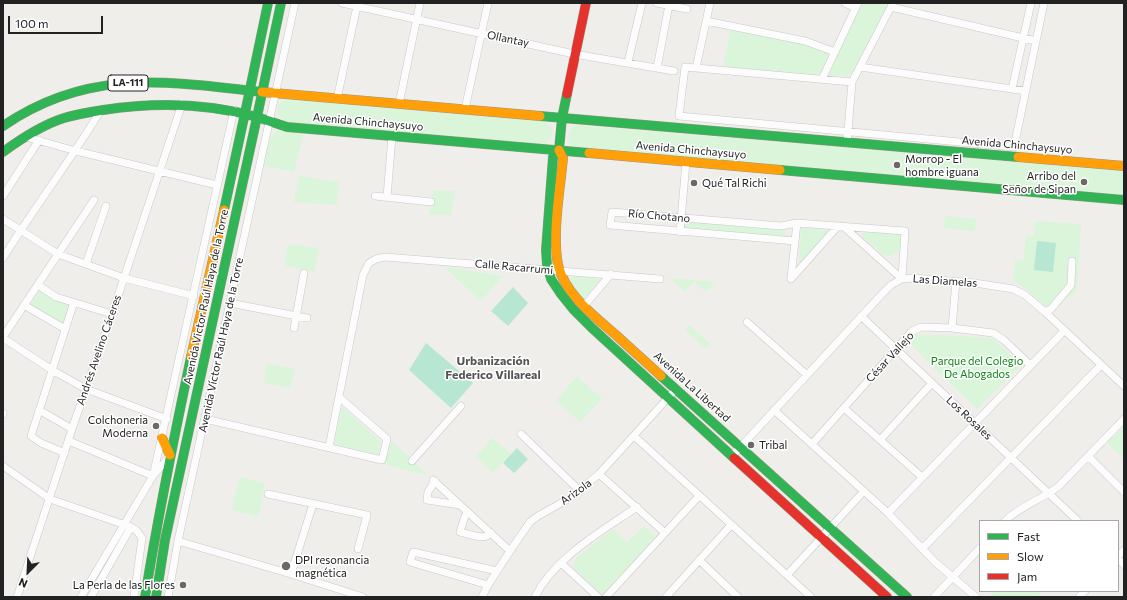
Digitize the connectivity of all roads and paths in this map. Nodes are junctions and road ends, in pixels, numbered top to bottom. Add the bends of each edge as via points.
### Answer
1 (268, 3) edge
2 (281, 3) edge
3 (294, 3) edge
4 (342, 3) edge
5 (420, 3) edge
6 (488, 3) edge
7 (586, 3) edge
8 (642, 3) edge
9 (657, 3) edge
10 (710, 3) edge
11 (845, 3) edge
12 (1031, 3) edge
13 (1044, 3) edge
14 (673, 5) edge
15 (857, 5) edge
16 (892, 5) edge
17 (357, 6) junction
18 (687, 9) dead end
19 (416, 20) junction
20 (706, 21) junction
21 (482, 34) junction
22 (1023, 38) junction
23 (1036, 41) junction
24 (834, 52) junction
25 (574, 54) junction
26 (628, 62) junction
27 (860, 67) junction
28 (657, 68) junction
29 (696, 68) junction
30 (674, 71) dead end
31 (822, 79) junction
32 (852, 82) junction
33 (1012, 89) junction
34 (249, 91) junction
35 (262, 92) junction
36 (1026, 92) junction
37 (276, 93) junction
38 (337, 98) junction
39 (182, 104) junction
40 (400, 104) junction
41 (101, 110) junction
42 (234, 110) junction
43 (465, 110) junction
44 (244, 113) junction
45 (257, 118) junction
46 (561, 121) junction
47 (269, 122) junction
48 (3, 126) edge
49 (848, 131) junction
50 (24, 136) junction
51 (392, 137) junction
52 (39, 140) junction
53 (847, 143) junction
54 (559, 147) junction
55 (76, 151) junction
56 (3, 152) edge
57 (686, 162) junction
58 (1124, 166) edge
59 (160, 172) junction
60 (217, 185) junction
61 (3, 196) edge
62 (374, 196) dead end
63 (387, 197) junction
64 (94, 200) dead end
65 (1124, 200) edge
66 (431, 202) dead end
67 (106, 206) dead end
68 (3, 218) edge
69 (681, 218) junction
70 (730, 222) junction
71 (548, 223) junction
72 (558, 224) junction
73 (797, 224) junction
74 (841, 226) junction
75 (21, 230) junction
76 (680, 232) junction
77 (729, 236) junction
78 (795, 241) junction
79 (58, 254) junction
80 (3, 258) edge
81 (1072, 261) dead end
82 (86, 264) junction
83 (548, 269) junction
84 (560, 271) junction
85 (304, 273) dead end
86 (611, 274) junction
87 (124, 278) junction
88 (660, 279) dead end
89 (902, 279) junction
90 (956, 281) junction
91 (38, 286) junction
92 (194, 296) junction
93 (74, 302) junction
94 (230, 303) junction
95 (24, 305) junction
96 (584, 306) junction
97 (1045, 312) junction
98 (112, 314) junction
99 (296, 316) junction
100 (861, 316) junction
101 (307, 318) dead end
102 (600, 320) junction
103 (747, 322) dead end
104 (294, 328) dead end
105 (592, 328) junction
106 (952, 328) junction
107 (65, 329) junction
108 (1064, 330) junction
109 (3, 338) edge
110 (896, 349) junction
111 (1030, 365) junction
112 (1102, 365) junction
113 (52, 370) junction
114 (807, 374) junction
115 (932, 383) junction
116 (1124, 386) edge
117 (86, 389) junction
118 (676, 389) junction
119 (339, 397) junction
120 (669, 397) junction
121 (460, 406) dead end
122 (844, 408) junction
123 (39, 410) junction
124 (774, 410) junction
125 (166, 419) junction
126 (205, 419) junction
127 (1124, 419) edge
128 (974, 423) junction
129 (72, 428) junction
130 (521, 434) dead end
131 (634, 436) junction
132 (162, 438) junction
133 (880, 440) junction
134 (68, 441) junction
135 (812, 444) junction
136 (329, 447) junction
137 (740, 447) junction
138 (65, 453) junction
139 (733, 455) junction
140 (170, 456) junction
141 (1088, 456) junction
142 (1011, 458) junction
143 (412, 461) dead end
144 (3, 466) edge
145 (599, 474) junction
146 (153, 476) junction
147 (922, 477) junction
148 (580, 491) junction
149 (864, 491) junction
150 (1124, 492) edge
151 (268, 494) dead end
152 (1049, 494) junction
153 (699, 496) junction
154 (50, 500) junction
155 (313, 504) junction
156 (461, 505) junction
157 (637, 507) junction
158 (468, 512) junction
159 (888, 513) junction
160 (1006, 520) edge
161 (1077, 520) edge
162 (731, 525) junction
163 (127, 526) junction
164 (830, 528) junction
165 (491, 533) junction
166 (665, 533) junction
167 (822, 538) junction
168 (178, 541) junction
169 (358, 549) dead end
170 (922, 549) junction
171 (979, 549) edge
172 (510, 551) junction
173 (699, 560) junction
174 (452, 561) junction
175 (561, 563) junction
176 (445, 572) junction
177 (497, 572) junction
178 (291, 574) junction
179 (787, 576) junction
180 (952, 577) junction
181 (488, 585) junction
182 (17, 597) edge
183 (81, 597) edge
184 (91, 597) edge
185 (134, 597) edge
186 (145, 597) edge
187 (156, 597) edge
188 (171, 597) edge
189 (361, 597) edge
190 (482, 597) edge
191 (536, 597) edge
192 (598, 597) edge
193 (606, 597) edge
194 (666, 597) edge
195 (738, 597) edge
196 (811, 597) edge
197 (887, 597) edge
198 (907, 597) edge
199 (934, 597) edge
200 (976, 597) edge

1 - 34 main road, Avenida Victor Raúl Haya de la Torre
2 - 35 main road, Avenida Victor Raúl Haya de la Torre
3 - 37 street, Avenida Víctor Raúl Haya de la Torre
4 - 17 street, Ollantay
5 - 19 street
6 - 21 street
7 - 25 main road, Avenida La Libertad
8 - 26 street
9 - 14 street
10 - 20 street
11 - 15 street
12 - 22 street
13 - 23 street
14 - 18 street
14 - 28 street
15 - 24 street
16 - 22 street
16 - 27 street
17 - 19 street, Ollantay
17 - 38 street
19 - 21 street, Ollantay
19 - 40 street
20 - 24 street via 805,41
20 - 29 street
21 - 25 street, Ollantay
21 - 43 street
22 - 23 street
22 - 33 street
23 - 36 street
24 - 31 street
25 - 26 street, Ollantay
25 - 46 main road, Avenida La Libertad
26 - 28 street, Ollantay
27 - 32 street
27 - 33 street
28 - 30 street, Ollantay
29 - 31 street
29 - 49 street via 685,67 679,116
31 - 32 street
32 - 49 street
33 - 36 street
34 - 35 main road, LA-111
34 - 44 main road, Avenida Victor Raúl Haya de la Torre
34 - 48 main road, LA-111 via 154,82 122,83 89,88 57,97
35 - 37 main road, Avenida Chinchaysuyo
35 - 45 main road, Avenida Victor Raúl Haya de la Torre
36 - 49 street via 1014,147
37 - 38 main road, Avenida Chinchaysuyo
37 - 47 street, Avenida Víctor Raúl Haya de la Torre
38 - 40 main road, Avenida Chinchaysuyo
39 - 41 main road, LA-111
39 - 42 main road, LA-111
39 - 59 street, Andrés Avelino Cáceres
40 - 43 main road, Avenida Chinchaysuyo
41 - 50 main road, LA-111 via 59,119
41 - 55 street
42 - 44 main road, LA-111
42 - 60 street
43 - 46 main road, Avenida Chinchaysuyo
44 - 45 main road, LA-111
44 - 140 main road, Avenida Victor Raúl Haya de la Torre
45 - 47 main road, Avenida Chinchaysuyo
45 - 187 main road, Avenida Victor Raúl Haya de la Torre via 167,532
46 - 53 main road, Avenida Chinchaysuyo
46 - 54 main road, Avenida La Libertad
47 - 51 main road, Avenida Chinchaysuyo via 287,127
47 - 94 street, Avenida Víctor Raúl Haya de la Torre
49 - 53 street
50 - 52 street
50 - 56 main road, LA-111
51 - 54 main road, Avenida Chinchaysuyo
51 - 63 street
52 - 55 street
52 - 61 street
53 - 58 main road, Avenida Chinchaysuyo
54 - 57 main road, Avenida Chinchaysuyo
54 - 71 main road, Avenida La Libertad via 553,157
54 - 72 main road, Avenida La Libertad via 563,158
55 - 59 street
55 - 75 street
57 - 65 main road, Avenida Chinchaysuyo
57 - 69 street
59 - 60 street
59 - 87 street, Andrés Avelino Cáceres
60 - 92 street
62 - 63 street
63 - 66 street
64 - 79 street
67 - 82 street
68 - 75 street
69 - 70 street, Río Chotano
69 - 76 street
69 - 76 street, Río Chotano via 612,212 610,225
70 - 73 street, Río Chotano via 781,226
70 - 77 street
71 - 72 main road
71 - 83 main road, Avenida La Libertad
72 - 84 main road, Avenida La Libertad
73 - 74 street, Río Chotano
73 - 78 street
74 - 78 street via 791,278
74 - 89 street
74 - 89 street, Río Chotano via 905,231
75 - 79 street
75 - 80 street
76 - 77 street, Río Chotano
77 - 78 street, Río Chotano
79 - 82 street
79 - 91 street
81 - 97 street via 1071,285 1051,309
82 - 87 street
83 - 84 street, Calle Racarrumi
83 - 105 main road, Avenida La Libertad via 564,299
83 - 119 street, Calle Racarrumi via 386,257 369,263 363,275
84 - 86 street, Calle Racarrumi
84 - 96 main road, Avenida La Libertad
85 - 99 street
86 - 88 street, Calle Racarrumi
86 - 96 street
87 - 92 street
87 - 98 street, Andrés Avelino Cáceres
89 - 90 street, Las Diamelas
89 - 100 street, Las Diamelas via 891,285
90 - 97 street, Las Diamelas via 1013,289 1025,295
90 - 106 street
91 - 93 street
91 - 95 street
92 - 125 street
93 - 98 street
93 - 107 street
94 - 99 street
94 - 126 street, Avenida Víctor Raúl Haya de la Torre
95 - 107 street
95 - 109 street
96 - 102 main road, Avenida La Libertad
97 - 108 street, Las Diamelas
98 - 117 street, Andrés Avelino Cáceres
99 - 101 street
99 - 104 street
100 - 110 street, Los Rosales
100 - 114 street, Las Diamelas
102 - 105 main road
102 - 118 main road, Avenida La Libertad
103 - 114 street
105 - 120 main road, Avenida La Libertad
106 - 110 street, César Vallejo via 921,327 911,332
106 - 111 street, César Vallejo via 993,332
107 - 113 street
108 - 111 street
108 - 112 street, Las Diamelas
109 - 113 street
110 - 115 street, Los Rosales
110 - 122 street, César Vallejo
111 - 128 street
112 - 116 street, Las Diamelas
112 - 142 street
113 - 117 street
113 - 123 street
114 - 124 street, Las Diamelas
115 - 128 street, Los Rosales
115 - 133 street
117 - 125 street
117 - 129 street, Andrés Avelino Cáceres
118 - 120 street, Arizola
118 - 137 main road, Avenida La Libertad
119 - 136 street
119 - 136 street via 387,439 382,460
120 - 131 street, Arizola
120 - 139 main road, Avenida La Libertad
121 - 143 street
122 - 133 street
122 - 135 street, César Vallejo
123 - 129 street
123 - 138 street via 31,436 41,444
124 - 135 street
124 - 137 street, Las Diamelas
125 - 132 street
126 - 136 street
126 - 168 street, Avenida Víctor Raúl Haya de la Torre
127 - 141 street
128 - 142 street, Los Rosales
128 - 147 street
129 - 134 street, Andrés Avelino Cáceres
130 - 148 street
131 - 145 street, Arizola
131 - 153 street
132 - 140 main road
132 - 146 street
133 - 147 street
134 - 138 street, Andrés Avelino Cáceres
134 - 146 street
135 - 149 street
137 - 139 street, Las Diamelas
137 - 164 main road, Avenida La Libertad
138 - 154 street, Andrés Avelino Cáceres
139 - 167 main road, Avenida La Libertad
140 - 146 street
140 - 186 main road, Avenida Victor Raúl Haya de la Torre
141 - 150 street
141 - 152 street
142 - 152 street, Los Rosales
142 - 170 street
144 - 154 street
145 - 148 street, Arizola
145 - 157 street
146 - 163 street
147 - 159 street
148 - 172 street, Arizola via 530,522
149 - 159 street
149 - 164 street
151 - 155 street
152 - 160 street
152 - 161 street, Los Rosales
153 - 162 street
153 - 166 street
154 - 163 street
154 - 182 street, Andrés Avelino Cáceres
155 - 169 street via 366,515
155 - 178 street
156 - 156 street via 434,481 427,500
156 - 158 street
157 - 166 street
157 - 175 street
158 - 165 street
158 - 165 street via 460,532 484,537
159 - 170 street
162 - 173 street
162 - 179 street
163 - 183 street
163 - 184 street
163 - 185 street via 137,531 142,538
164 - 167 street
164 - 198 main road, Avenida La Libertad
165 - 172 street
166 - 193 street
167 - 179 street
167 - 197 main road, Avenida La Libertad
168 - 178 street
168 - 188 street, Avenida Víctor Raúl Haya de la Torre
170 - 180 street
171 - 180 street
172 - 177 street, Arizola
173 - 194 street
173 - 195 street
174 - 176 street
174 - 176 street via 413,552 410,562
174 - 177 street
175 - 191 street via 542,584
175 - 192 street
176 - 181 street
177 - 181 street, Arizola
178 - 189 street
179 - 196 street
180 - 199 street
180 - 200 street
181 - 190 street, Arizola

